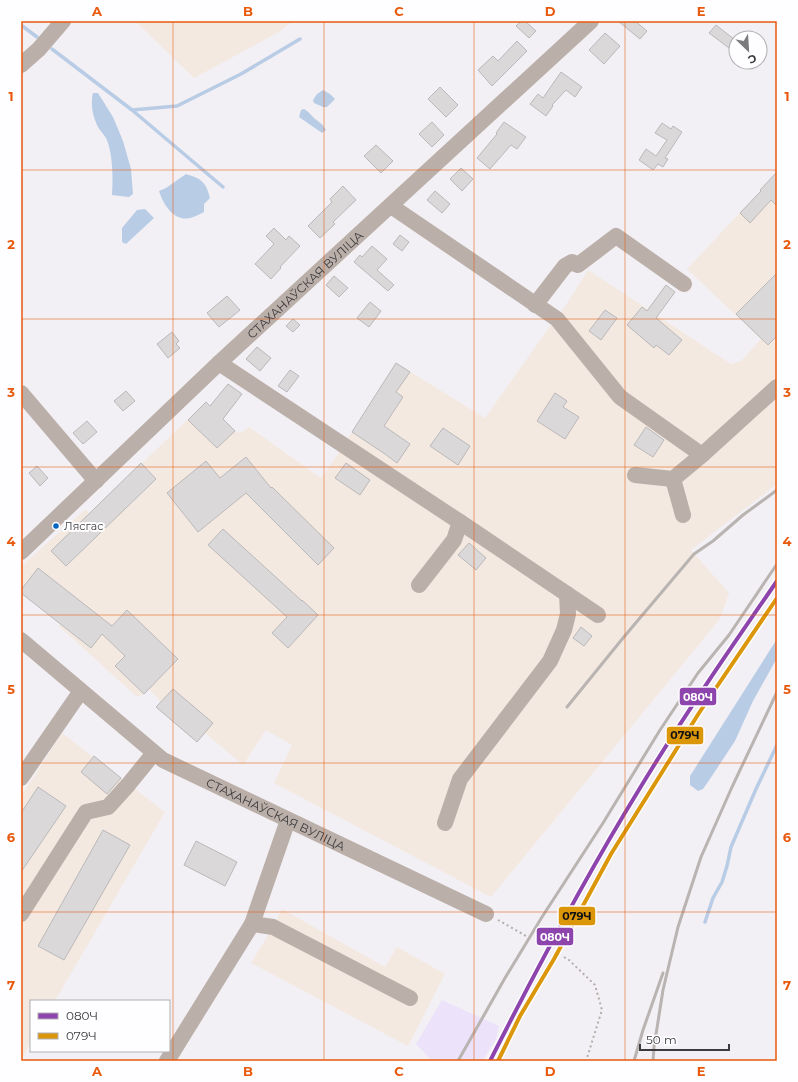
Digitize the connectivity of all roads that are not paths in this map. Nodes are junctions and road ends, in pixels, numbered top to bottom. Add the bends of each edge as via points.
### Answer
1 (63, 21) edge
2 (591, 21) edge
3 (21, 65) edge
4 (391, 206) junction
5 (684, 284) dead end
6 (535, 305) junction
7 (219, 363) junction
8 (777, 387) edge
9 (21, 393) edge
10 (702, 455) junction
11 (635, 475) dead end
12 (673, 478) junction
13 (96, 481) junction
14 (683, 515) dead end
15 (460, 522) junction
16 (21, 552) edge
17 (419, 585) dead end
18 (567, 594) junction
19 (598, 615) dead end
20 (21, 640) edge
21 (81, 691) junction
22 (154, 752) junction
23 (21, 778) edge
24 (288, 820) junction
25 (445, 823) dead end
26 (21, 914) edge
27 (486, 914) road end
28 (252, 924) junction
29 (410, 998) dead end
30 (167, 1061) edge

1 - 3 street
2 - 4 street, СТАХАНАЎСКАЯ ВУЛІЦА
4 - 6 street
4 - 7 street, СТАХАНАЎСКАЯ ВУЛІЦА
5 - 6 street via 616,236 578,265 572,262 565,266
6 - 10 street via 557,319 620,397
7 - 13 street, СТАХАНАЎСКАЯ ВУЛІЦА
7 - 15 street
8 - 10 street
9 - 13 street
10 - 12 street
11 - 12 street
12 - 14 street
13 - 16 street, СТАХАНАЎСКАЯ ВУЛІЦА
15 - 17 street via 454,540
15 - 18 street
18 - 19 street
18 - 25 street via 568,614 550,662 460,779
20 - 21 street, СТАХАНАЎСКАЯ ВУЛІЦА
21 - 22 street, СТАХАНАЎСКАЯ ВУЛІЦА
21 - 23 street
22 - 24 street, СТАХАНАЎСКАЯ ВУЛІЦА via 163,760
22 - 26 street via 108,807 86,812
24 - 27 street, СТАХАНАЎСКАЯ ВУЛІЦА
24 - 28 street
28 - 29 street via 273,927
28 - 30 street

